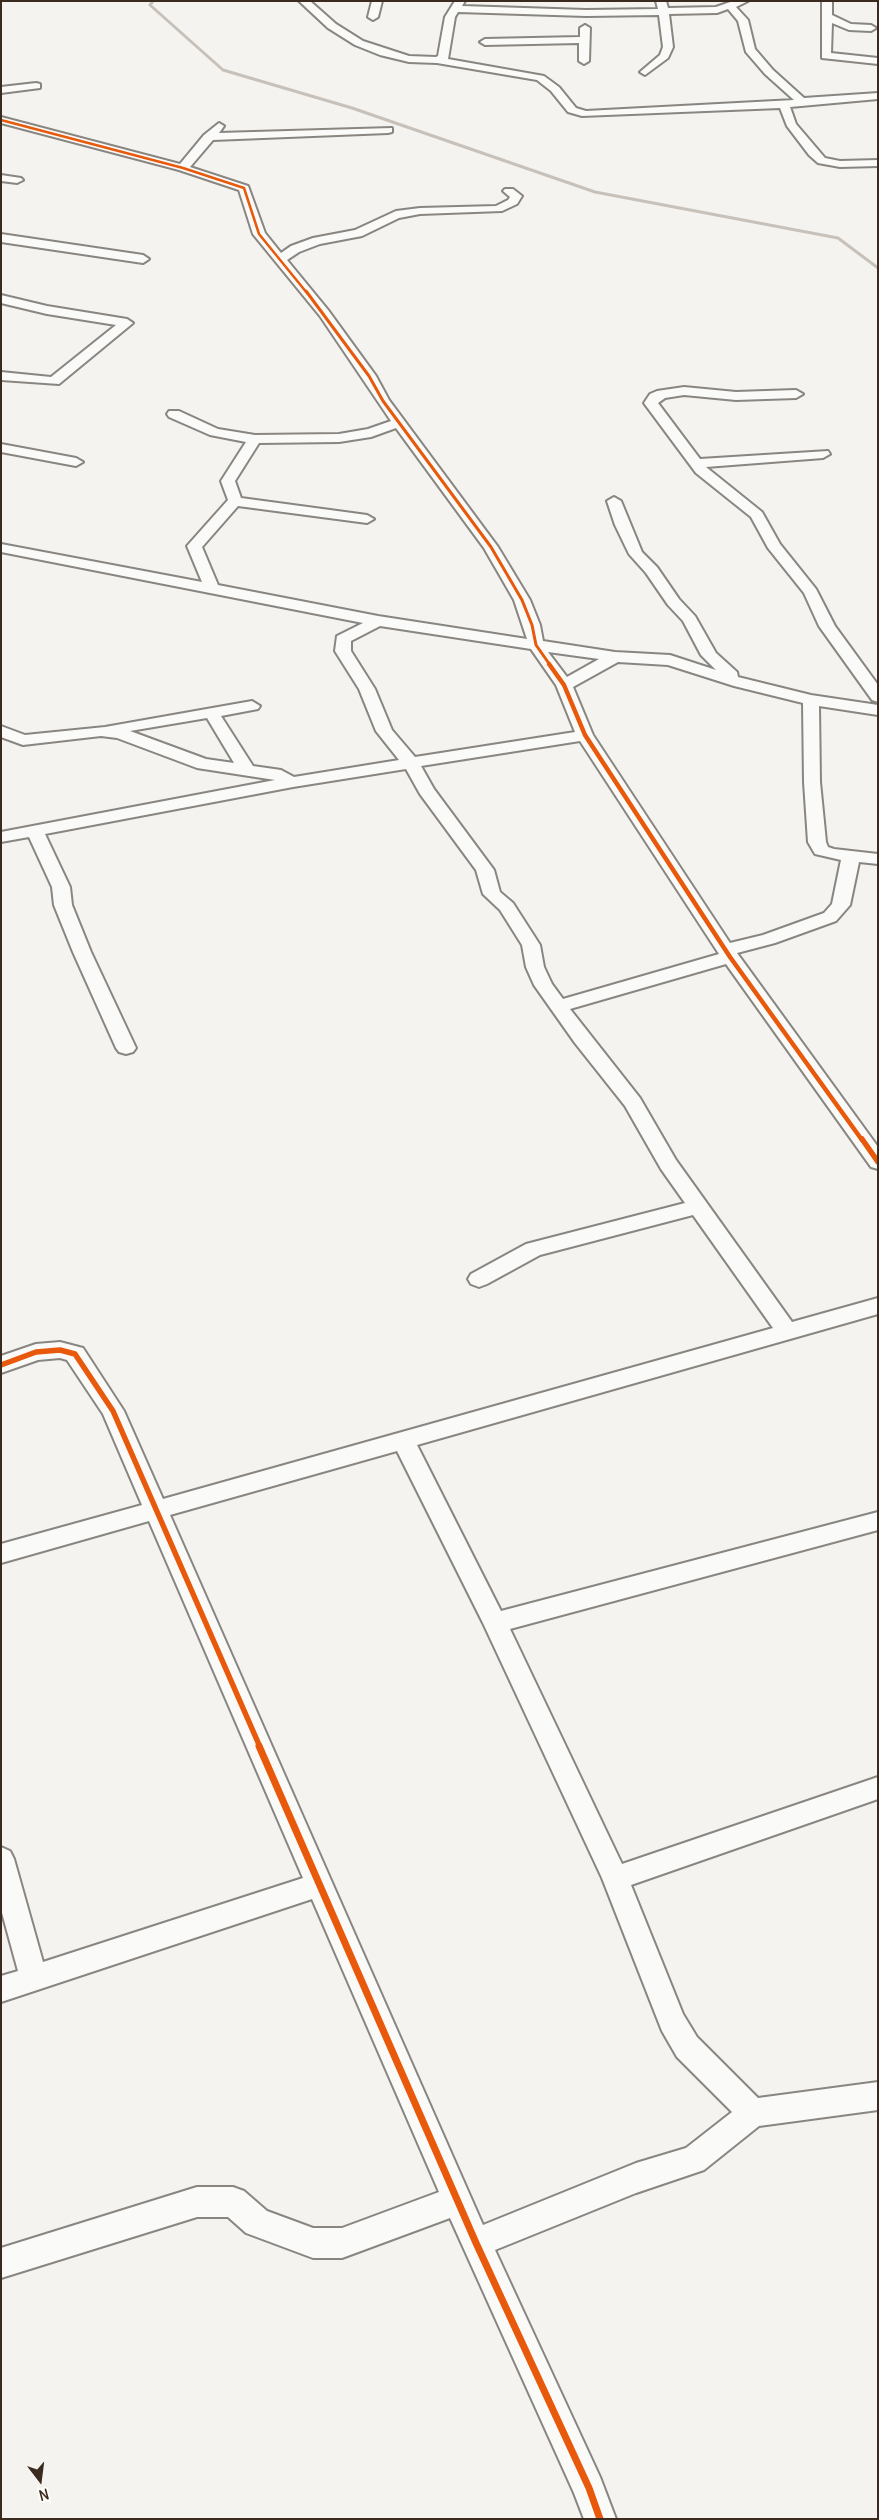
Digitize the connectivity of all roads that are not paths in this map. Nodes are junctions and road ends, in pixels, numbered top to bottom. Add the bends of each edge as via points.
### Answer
1 (304, 1) edge
2 (377, 1) edge
3 (742, 1) edge
4 (827, 1) edge
5 (457, 5) edge
6 (663, 6) edge
7 (731, 7) junction
8 (586, 13) junction
9 (373, 17) dead end
10 (827, 17) junction
11 (875, 29) edge
12 (583, 40) junction
13 (485, 42) dead end
14 (437, 60) junction
15 (878, 60) edge
16 (584, 61) dead end
17 (645, 72) dead end
18 (36, 86) dead end
19 (1, 90) edge
20 (878, 96) edge
21 (801, 101) junction
22 (784, 105) junction
23 (1, 120) edge
24 (221, 124) dead end
25 (388, 130) dead end
26 (208, 136) junction
27 (878, 163) edge
28 (183, 168) junction
29 (1, 178) edge
30 (17, 180) dead end
31 (508, 191) dead end
32 (1, 238) edge
33 (143, 259) dead end
34 (280, 259) junction
35 (1, 299) edge
36 (1, 376) edge
37 (796, 394) dead end
38 (174, 414) dead end
39 (399, 422) junction
40 (256, 439) junction
41 (1, 448) edge
42 (823, 454) dead end
43 (76, 462) dead end
44 (697, 463) junction
45 (235, 501) junction
46 (614, 501) dead end
47 (367, 519) dead end
48 (1, 548) edge
49 (212, 589) junction
50 (378, 621) junction
51 (536, 645) junction
52 (615, 658) junction
53 (740, 683) junction
54 (564, 685) junction
55 (878, 696) edge
56 (811, 700) junction
57 (252, 706) dead end
58 (878, 710) edge
59 (212, 714) junction
60 (1, 731) edge
61 (101, 731) junction
62 (585, 735) junction
63 (23, 740) junction
64 (1, 745) edge
65 (410, 762) junction
66 (247, 770) junction
67 (293, 782) junction
68 (34, 830) junction
69 (1, 837) edge
70 (851, 857) junction
71 (878, 859) edge
72 (728, 953) junction
73 (559, 1006) junction
74 (126, 1048) dead end
75 (878, 1162) edge
76 (699, 1206) junction
77 (479, 1279) dead end
78 (878, 1306) edge
79 (787, 1332) junction
80 (1, 1365) edge
81 (403, 1439) junction
82 (154, 1509) junction
83 (878, 1521) edge
84 (1, 1554) edge
85 (495, 1623) junction
86 (878, 1788) edge
87 (1, 1860) edge
88 (615, 1878) junction
89 (319, 1885) junction
90 (34, 1979) junction
91 (1, 1989) edge
92 (878, 2096) edge
93 (753, 2113) junction
94 (458, 2200) junction
95 (476, 2242) junction
96 (1, 2263) edge
97 (600, 2519) edge

1 - 14 street via 332,26 359,43 408,59
2 - 9 street
3 - 7 street
4 - 10 street
5 - 8 street
5 - 14 street via 450,17 444,58
6 - 7 street via 718,10
6 - 8 street
6 - 17 street via 668,46 664,56
7 - 21 street via 743,20 750,50
8 - 12 street
10 - 11 street via 849,27
10 - 15 street via 826,56
12 - 13 street
12 - 16 street
14 - 22 street via 540,78 577,113
18 - 19 street
20 - 21 street
21 - 22 street
22 - 27 street via 791,124 822,161
23 - 28 street
24 - 26 street
25 - 26 street
26 - 28 street
28 - 34 street via 244,188 259,234
29 - 30 street
31 - 34 street via 516,196 513,202 498,209 420,211 396,215 358,233 295,249
32 - 33 street
34 - 39 street via 329,320
35 - 36 street via 127,323 54,381
37 - 44 street via 736,396 684,391 655,397 651,402 684,450
38 - 40 street via 214,432
39 - 40 street via 371,433 339,438
39 - 51 street via 473,520 504,568 532,624
40 - 45 street via 228,481
41 - 43 street
42 - 44 street
44 - 55 street via 701,470 757,515 773,545 811,592 827,626
45 - 47 street
45 - 49 street via 194,546
46 - 53 street via 636,554 690,619 709,655
48 - 49 street
49 - 50 street
50 - 51 street
50 - 65 street via 343,638 343,651 367,689 384,731
51 - 52 street
51 - 54 street
52 - 53 street via 670,660
52 - 54 street
53 - 56 street
54 - 62 street
56 - 58 street
56 - 70 street via 817,842 830,854
57 - 59 street
59 - 61 street
59 - 66 street
60 - 63 street
61 - 63 street
61 - 66 street via 120,732 203,764
62 - 65 street
62 - 72 street
63 - 64 street
65 - 67 street
65 - 73 street via 426,790 485,870 492,894 507,907 521,927 531,945 543,985
66 - 67 street via 275,774
67 - 68 street
68 - 69 street
68 - 74 street via 61,888 63,905 82,952
70 - 71 street
70 - 72 street via 841,905 830,917
72 - 73 street
72 - 75 street
73 - 76 street via 633,1103 668,1164
76 - 77 street via 533,1249
76 - 79 street
78 - 79 street
79 - 81 street
80 - 82 street via 36,1352 60,1350 75,1354 113,1411
81 - 82 street
81 - 85 street
82 - 84 street
82 - 89 street
83 - 85 street
85 - 88 street
86 - 88 street
87 - 90 street
88 - 93 street via 672,2022 703,2064
89 - 90 street
89 - 94 street
90 - 91 street
92 - 93 street
93 - 95 street via 694,2160 636,2178
94 - 95 street
94 - 96 street via 342,2243 312,2243 257,2222 233,2202 197,2202
95 - 97 street via 589,2488

